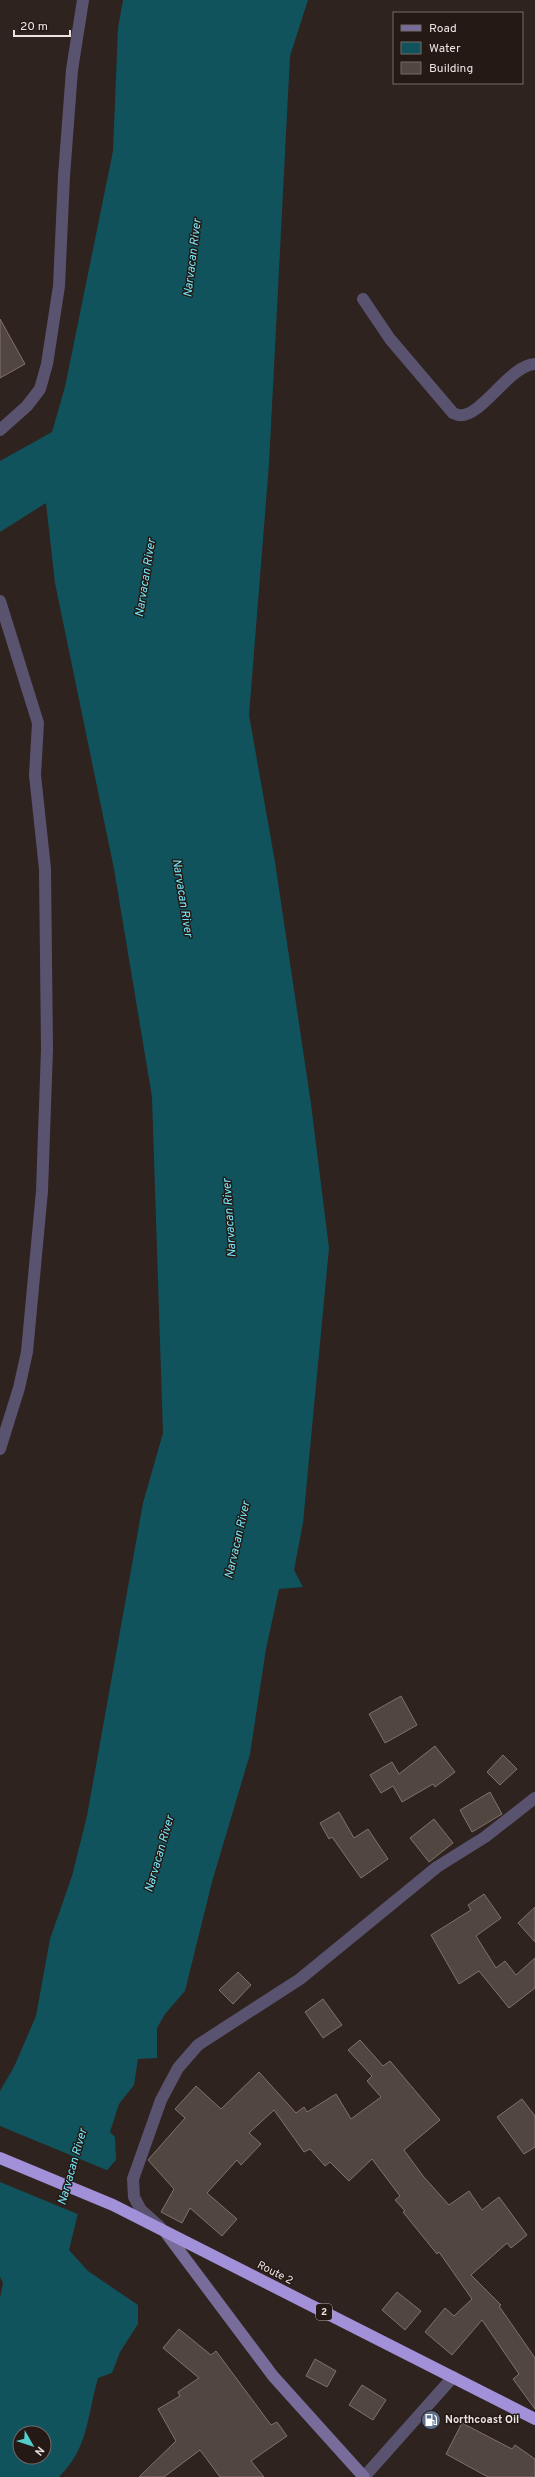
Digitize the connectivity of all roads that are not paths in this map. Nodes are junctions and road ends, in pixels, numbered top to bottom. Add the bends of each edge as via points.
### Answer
1 (83, 0) edge
2 (363, 299) dead end
3 (535, 364) edge
4 (0, 430) edge
5 (0, 601) edge
6 (0, 1449) edge
7 (535, 1798) edge
8 (0, 2158) edge
9 (166, 2233) junction
10 (453, 2377) junction
11 (535, 2419) edge
12 (364, 2477) edge

1 - 4 street via 72,70 59,286 47,364 40,389 27,406
2 - 3 street via 390,339 453,413 458,415 472,412 509,379 529,364
5 - 6 street via 38,723 35,774 45,870 46,1049 42,1191 26,1352 19,1388
7 - 9 street via 491,1832 437,1867 300,1979 198,2045 178,2068 161,2100 132,2179 134,2197 141,2210
8 - 9 highway, Route 2 / 2 via 113,2205
9 - 10 highway, Route 2 / 2
9 - 12 street via 273,2376
10 - 11 highway, Route 2 / 2
10 - 12 street

